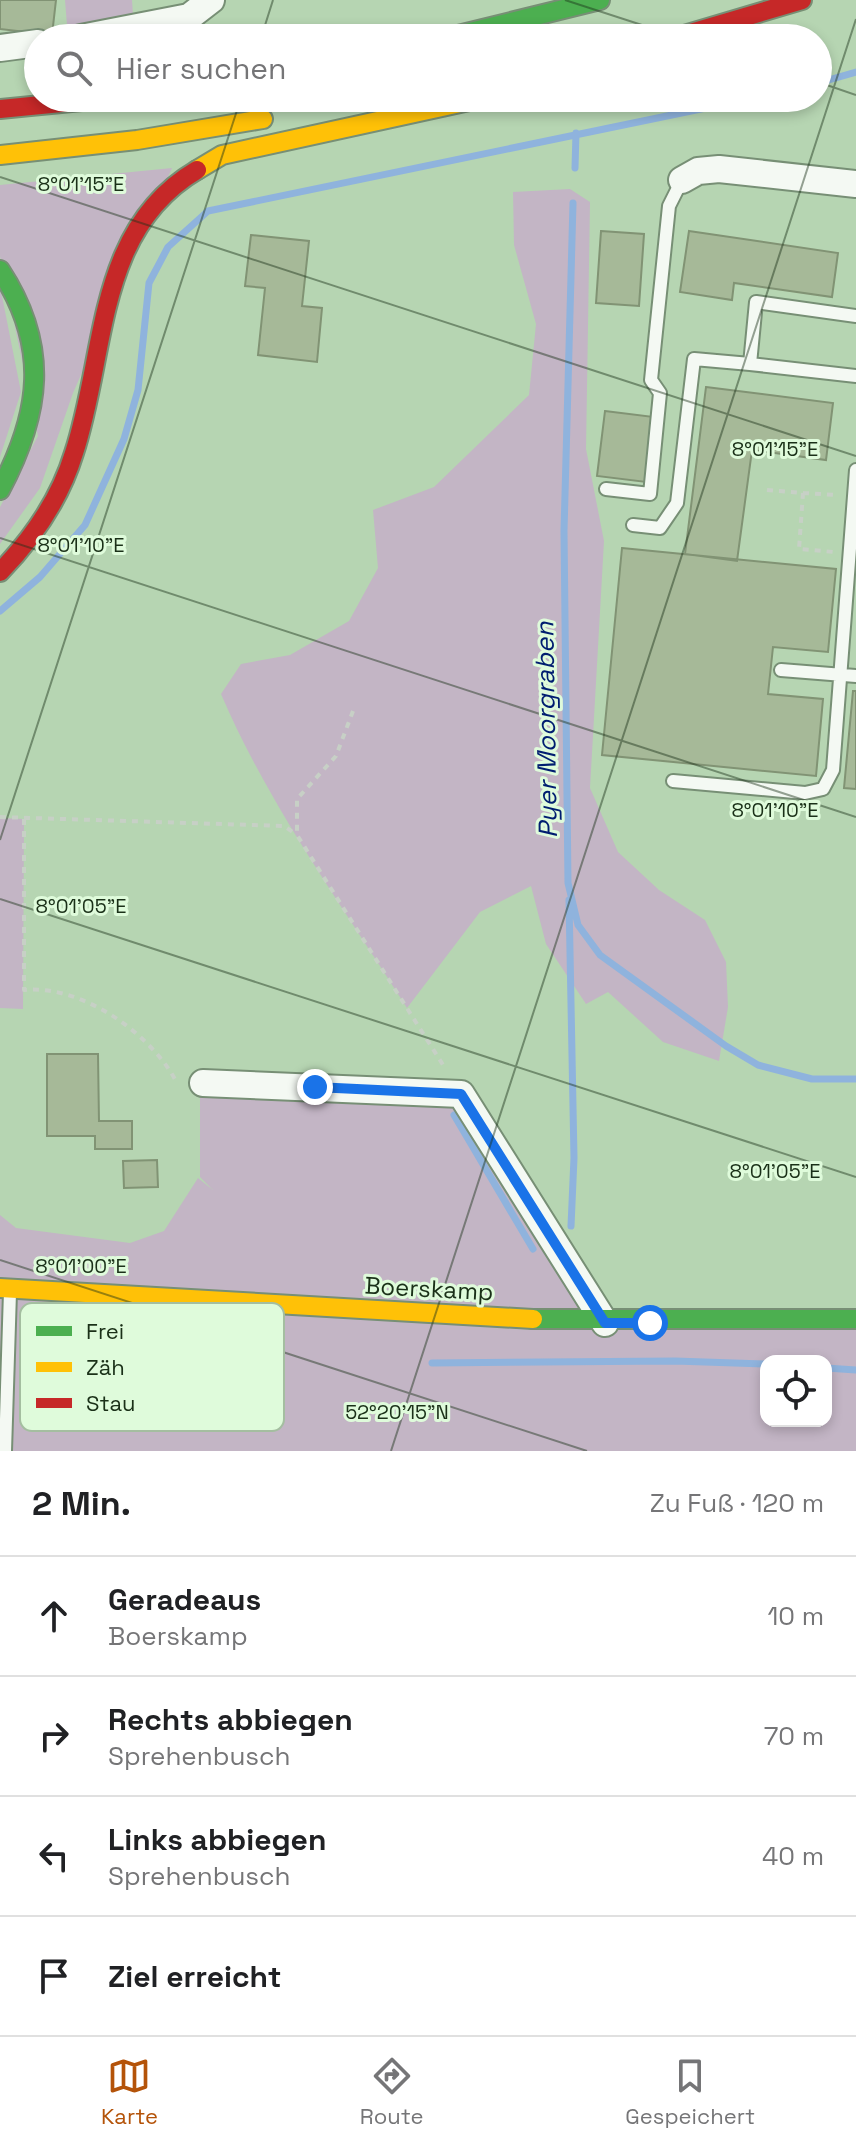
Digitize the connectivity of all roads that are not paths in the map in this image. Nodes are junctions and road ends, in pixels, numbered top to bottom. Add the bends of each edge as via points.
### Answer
1 (211, 0) edge
2 (600, 0) edge
3 (802, 0) edge
4 (153, 24) edge
5 (503, 24) edge
6 (721, 24) edge
7 (24, 45) edge
8 (0, 48) edge
9 (24, 107) edge
10 (0, 109) edge
11 (419, 112) edge
12 (277, 117) dead end
13 (0, 155) edge
14 (682, 180) joint
15 (856, 184) edge
16 (0, 270) edge
17 (856, 316) edge
18 (750, 364) junction
19 (856, 376) edge
20 (856, 470) edge
21 (606, 489) dead end
22 (0, 490) edge
23 (633, 525) dead end
24 (0, 572) edge
25 (781, 670) dead end
26 (841, 674) junction
27 (856, 676) edge
28 (673, 781) dead end
29 (203, 1083) road end
30 (5, 1288) edge
31 (262, 1303) edge
32 (284, 1304) edge
33 (856, 1319) edge
34 (605, 1323) junction
35 (5, 1451) edge

1 - 4 street via 189,17
2 - 5 main road
3 - 6 main road
7 - 8 street
9 - 10 main road
11 - 24 main road via 222,155 192,169 159,196 134,227 116,267 79,438 62,486 38,529
12 - 13 main road
14 - 15 street via 698,171 719,169
14 - 21 lane via 669,206 651,380 660,393 650,494
16 - 22 main road via 26,316 35,359 34,409 20,456
17 - 18 lane via 756,302
18 - 19 lane
18 - 23 lane via 694,359 677,503 660,528
20 - 26 lane
25 - 26 lane
26 - 27 lane
26 - 28 lane via 833,770 823,789 805,793
29 - 34 street via 461,1094
30 - 31 main road, Boerskamp
30 - 35 lane
32 - 34 main road, Boerskamp
33 - 34 main road, Boerskamp

